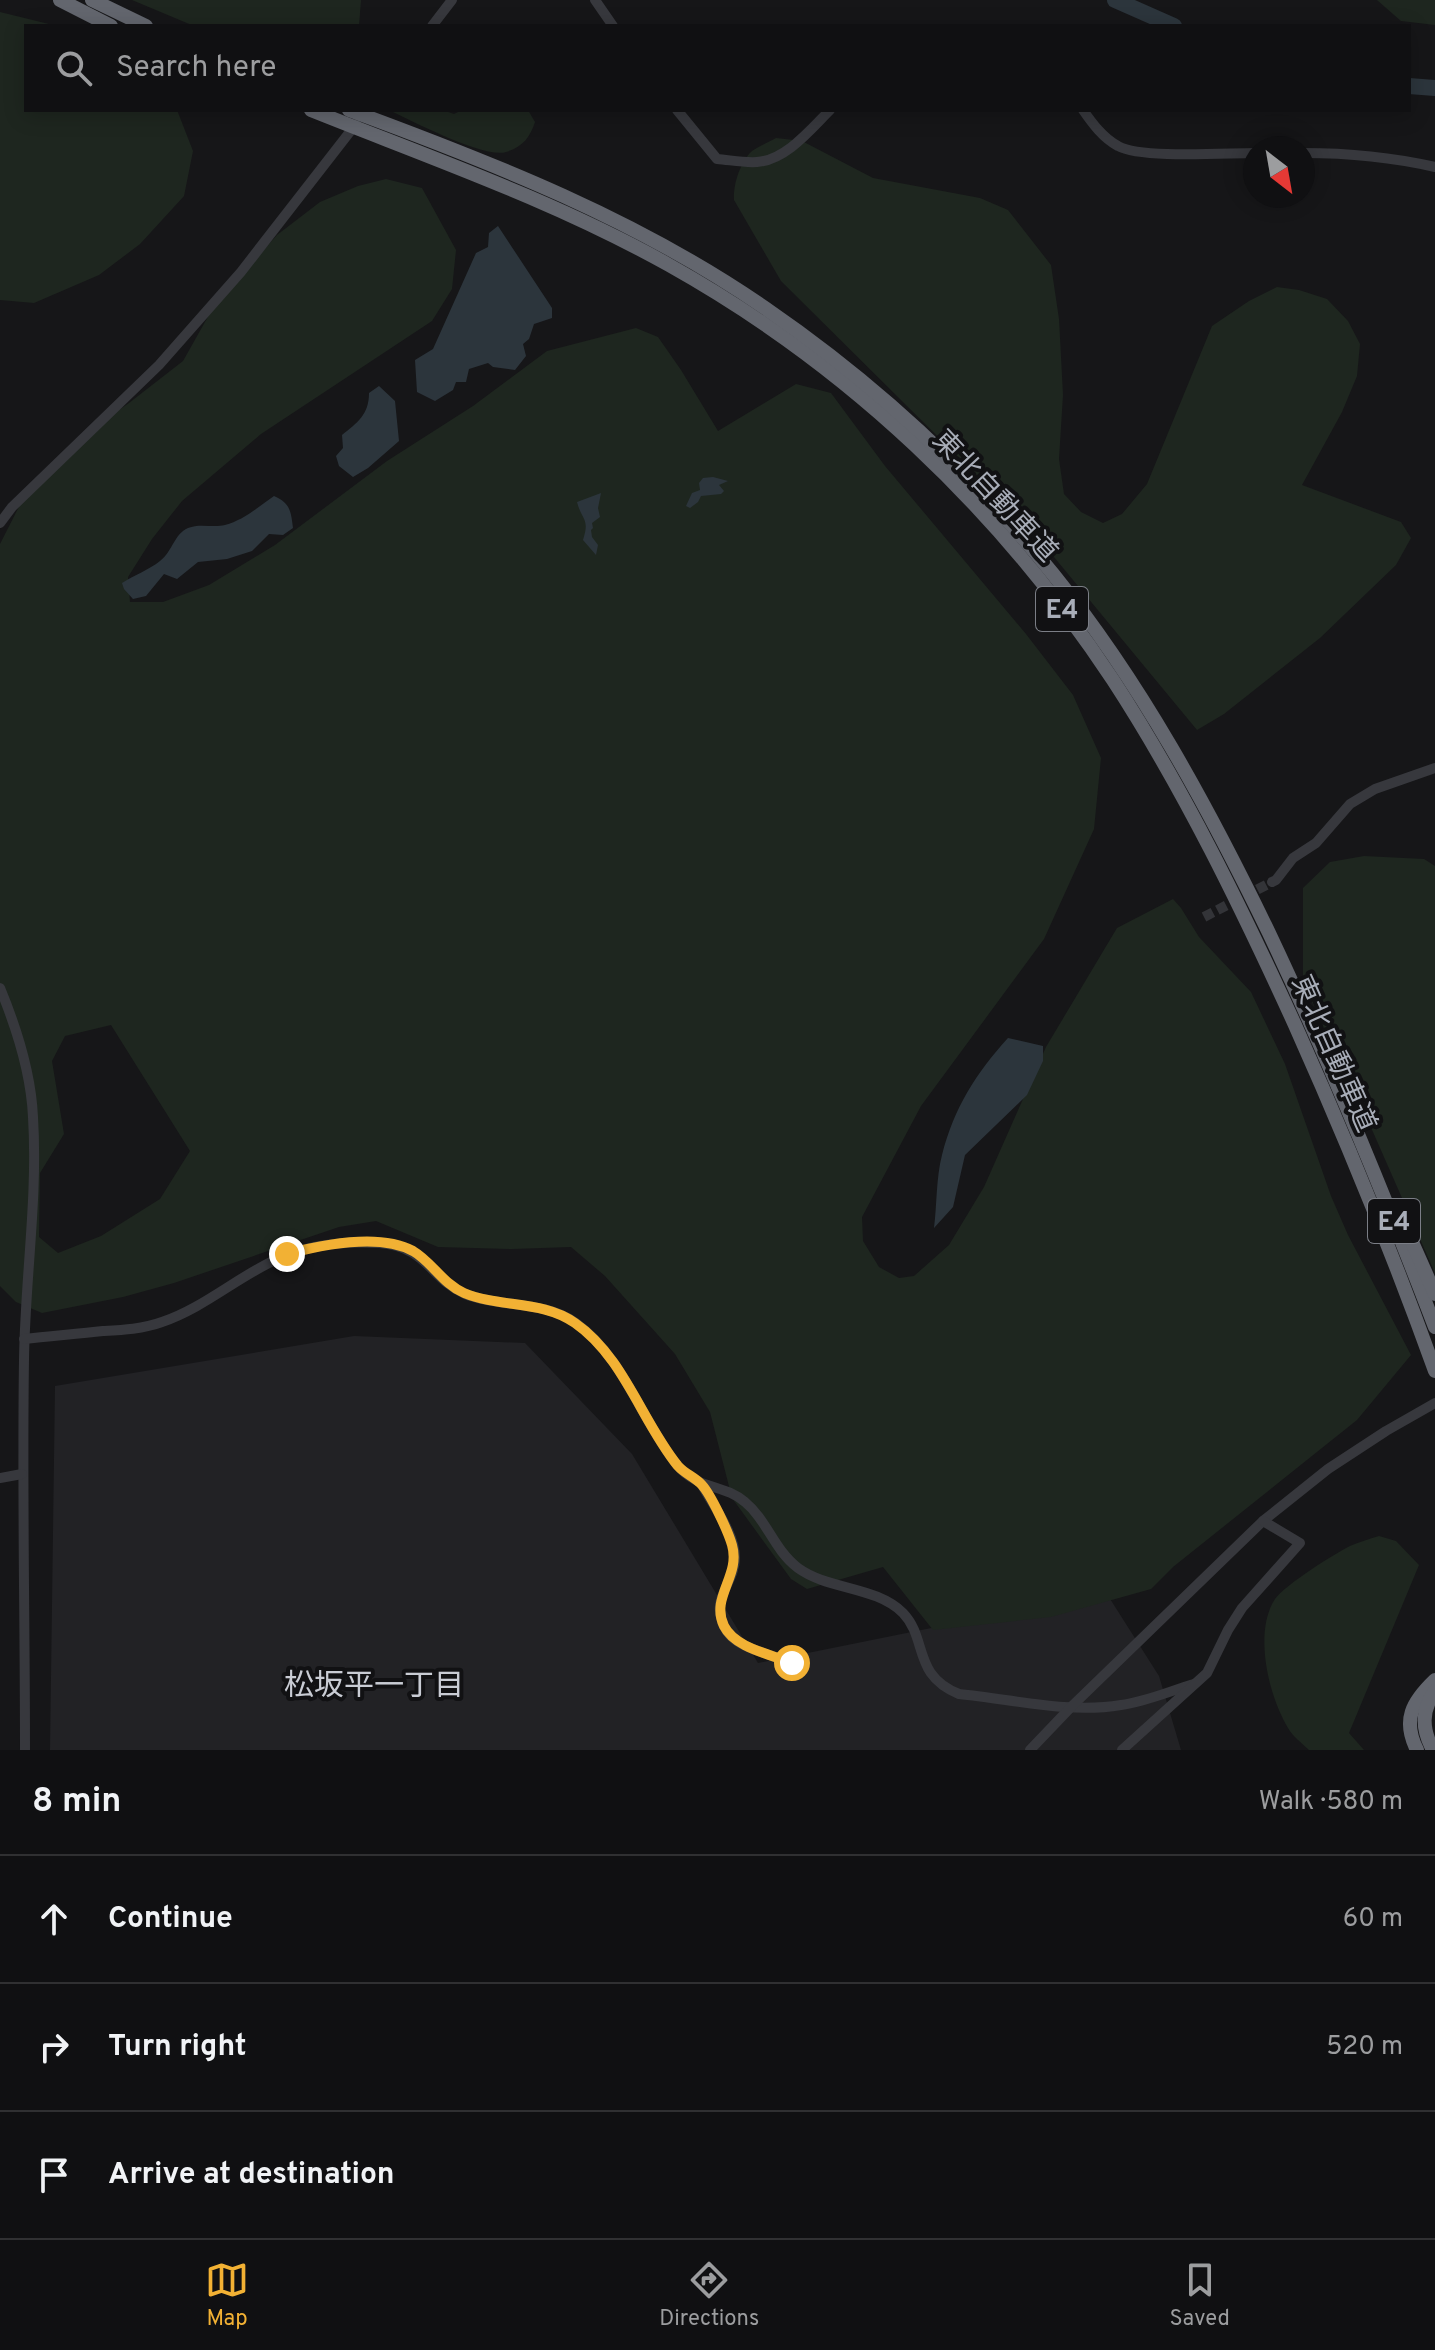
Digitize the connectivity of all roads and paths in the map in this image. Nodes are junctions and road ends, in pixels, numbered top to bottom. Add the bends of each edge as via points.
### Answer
1 (60, 0) edge
2 (92, 0) edge
3 (452, 0) edge
4 (595, 0) edge
5 (107, 24) edge
6 (142, 24) edge
7 (434, 24) edge
8 (612, 24) edge
9 (316, 112) edge
10 (355, 112) edge
11 (365, 112) edge
12 (679, 112) edge
13 (828, 112) edge
14 (1084, 112) edge
15 (1243, 153) edge
16 (1315, 153) edge
17 (1435, 167) edge
18 (0, 523) edge
19 (1435, 768) edge
20 (1272, 882) tunnel mouth
21 (0, 988) edge
22 (1351, 1115) junction
23 (1435, 1294) edge
24 (1435, 1327) edge
25 (24, 1339) junction
26 (1435, 1371) edge
27 (1435, 1403) edge
28 (22, 1474) junction
29 (0, 1478) edge
30 (702, 1485) junction
31 (1263, 1521) junction
32 (792, 1663) dead end
33 (1435, 1680) edge
34 (1194, 1684) junction
35 (1435, 1691) edge
36 (1072, 1706) junction
37 (25, 1750) edge
38 (1030, 1750) edge
39 (1122, 1750) edge
40 (1417, 1750) edge
41 (1433, 1750) edge

1 - 5 highway
2 - 6 highway
3 - 7 street
4 - 8 street
9 - 26 highway, 東北自動車道 / E4 via 535,199 715,293 890,420 1006,539 1112,678 1205,840 1338,1122
10 - 22 highway, 東北自動車道 / E4 via 540,185 724,281 845,365 957,465 1056,577 1151,713 1226,846
11 - 18 street via 241,272 159,365
12 - 13 street via 717,159 758,162 779,156
14 - 15 street via 1118,146 1146,153
16 - 17 street
19 - 20 street via 1375,789 1350,804
21 - 25 street via 15,1025 33,1117
22 - 23 highway
22 - 24 highway, 東北自動車道 / E4
25 - 28 street
25 - 30 street via 160,1323 191,1311 272,1261 315,1246 400,1246 465,1294 574,1322 614,1364 677,1465
27 - 31 street via 1328,1469
28 - 29 street
28 - 37 street
30 - 32 street via 728,1532 735,1559 720,1602 725,1627 734,1639
30 - 36 street via 744,1500 797,1568 877,1597 905,1614 922,1657 946,1689
31 - 34 street via 1300,1543 1242,1608 1207,1673
31 - 36 street
33 - 40 highway via 1412,1708 1409,1726
34 - 36 street via 1123,1705
34 - 39 street
35 - 41 highway via 1424,1724
36 - 38 street

